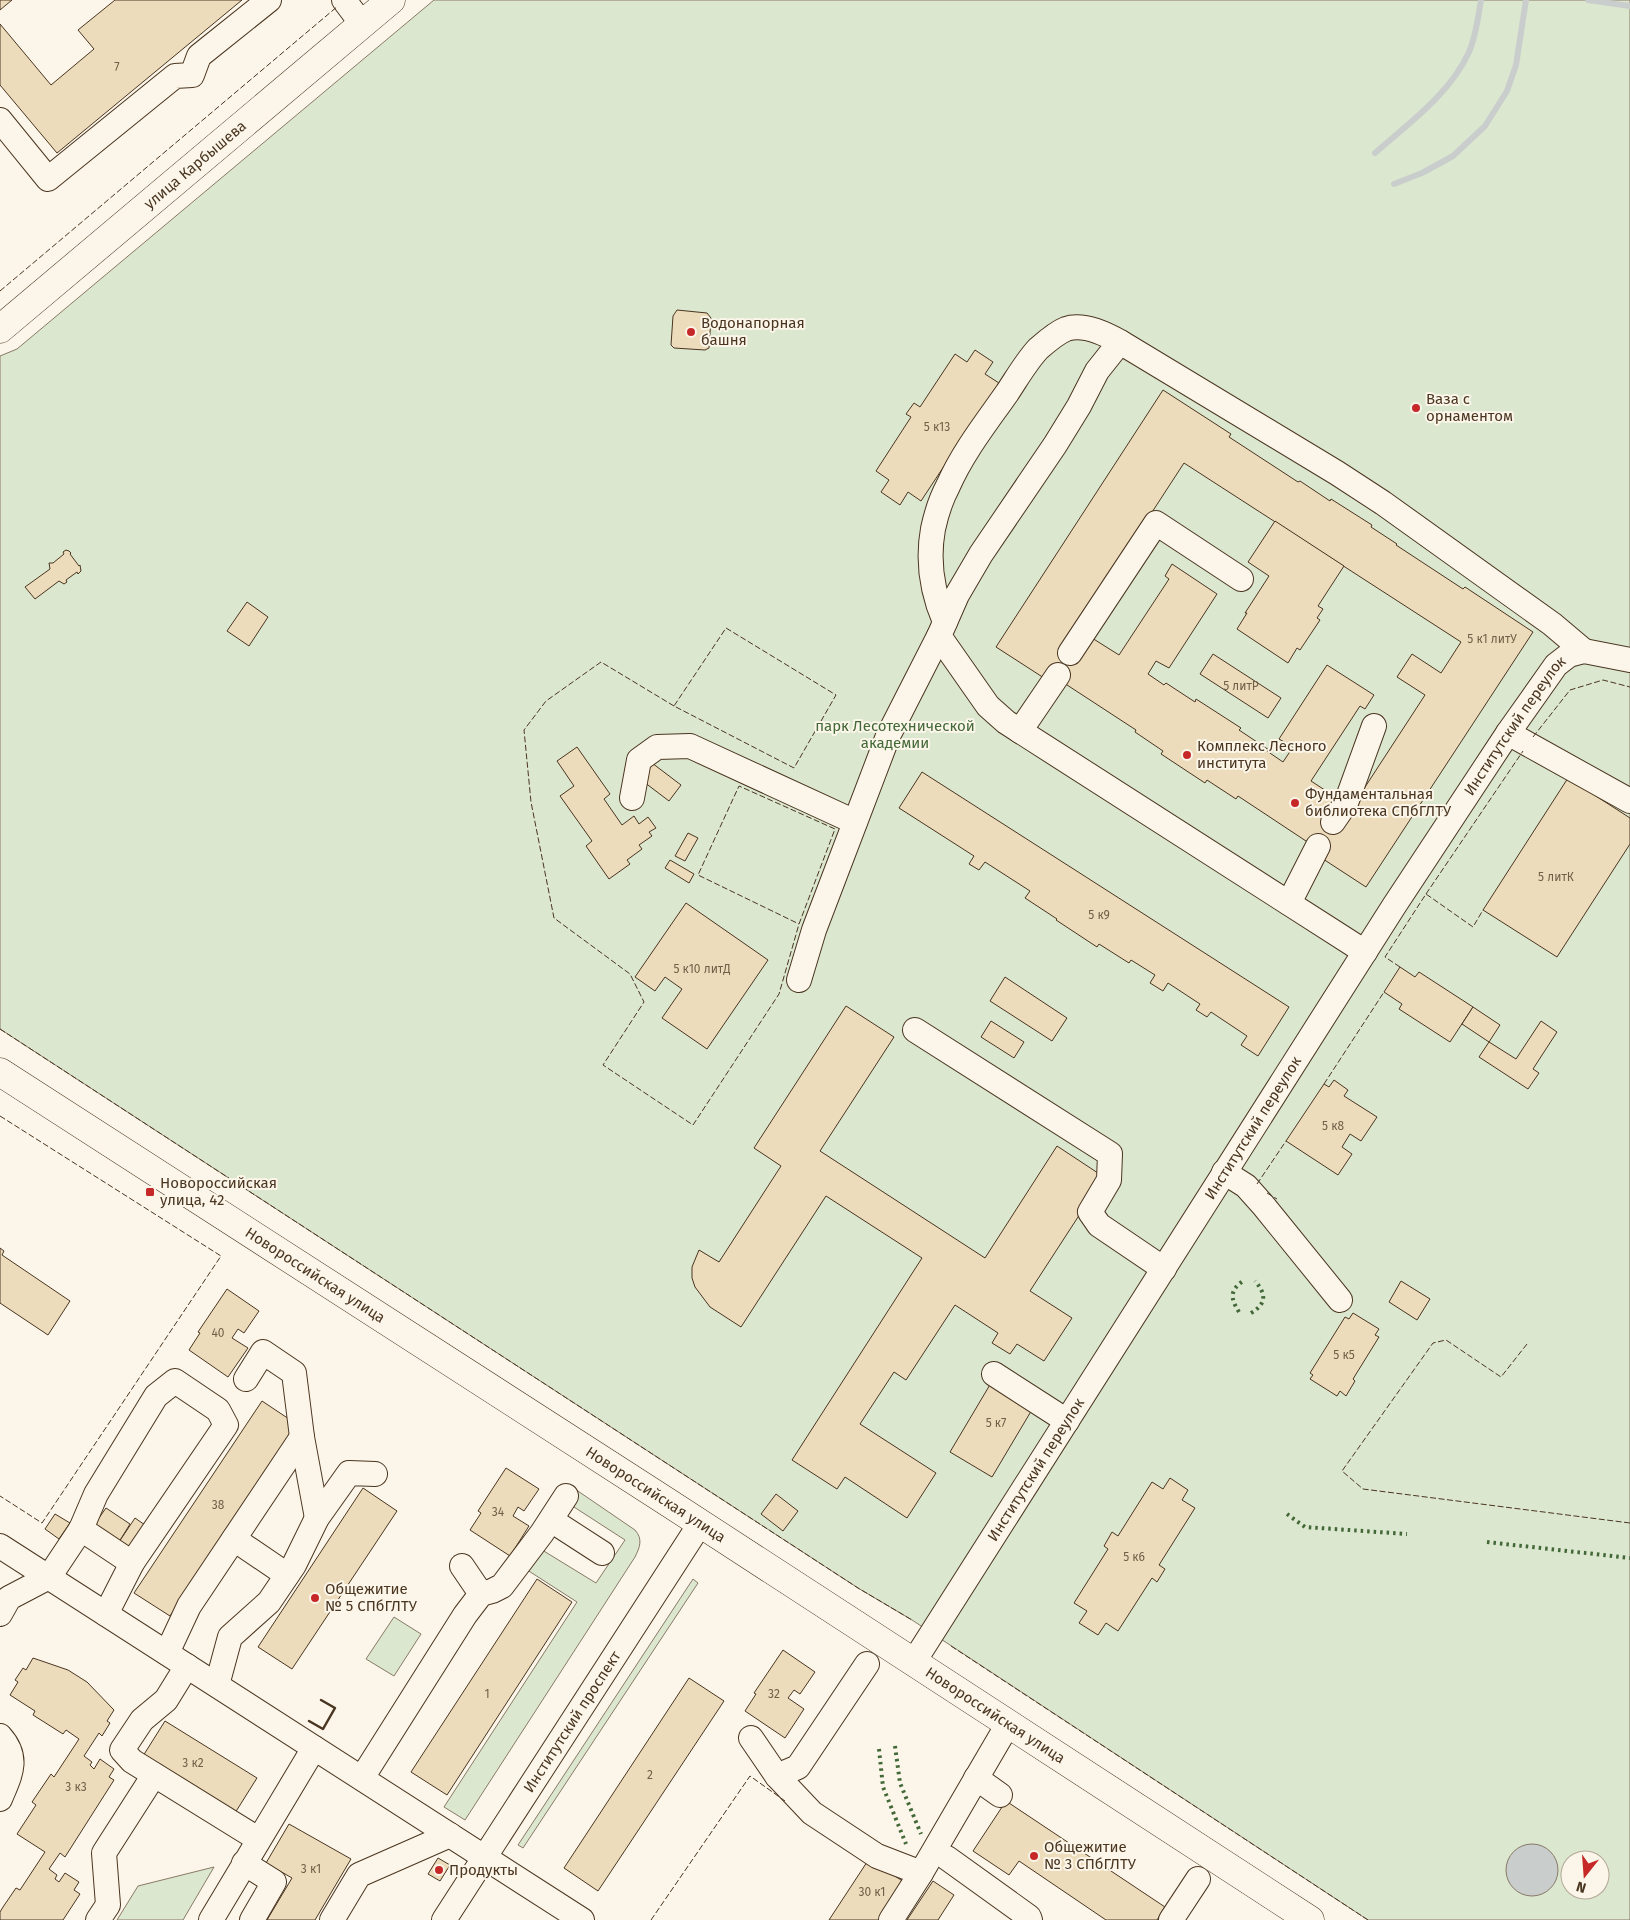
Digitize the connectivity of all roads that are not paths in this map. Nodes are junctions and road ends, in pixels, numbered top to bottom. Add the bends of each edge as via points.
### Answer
1 (269, 0) edge
2 (344, 0) edge
3 (391, 0) edge
4 (362, 24) junction
5 (0, 120) edge
6 (0, 329) edge
7 (1120, 342) junction
8 (1240, 579) dead end
9 (942, 629) junction
10 (1584, 652) junction
11 (1070, 653) dead end
12 (1630, 660) edge
13 (1058, 675) dead end
14 (1374, 726) dead end
15 (1020, 731) junction
16 (1508, 733) junction
17 (632, 798) dead end
18 (1630, 801) edge
19 (855, 822) junction
20 (1333, 822) dead end
21 (1318, 846) dead end
22 (1289, 903) junction
23 (1365, 952) junction
24 (799, 980) dead end
25 (915, 1030) dead end
26 (0, 1072) edge
27 (1224, 1172) junction
28 (1164, 1269) junction
29 (1340, 1300) dead end
30 (994, 1374) dead end
31 (246, 1379) dead end
32 (1067, 1421) junction
33 (302, 1437) junction
34 (376, 1474) dead end
35 (566, 1496) dead end
36 (317, 1518) junction
37 (551, 1520) junction
38 (700, 1524) junction
39 (81, 1530) junction
40 (234, 1539) junction
41 (0, 1546) edge
42 (602, 1553) dead end
43 (132, 1563) junction
44 (462, 1566) dead end
45 (287, 1575) junction
46 (49, 1577) junction
47 (482, 1594) junction
48 (0, 1614) edge
49 (106, 1614) junction
50 (167, 1653) junction
51 (913, 1663) junction
52 (867, 1664) dead end
53 (187, 1666) junction
54 (217, 1685) junction
55 (1008, 1724) junction
56 (0, 1736) edge
57 (751, 1738) dead end
58 (314, 1748) junction
59 (154, 1775) junction
60 (777, 1776) junction
61 (362, 1778) junction
62 (976, 1778) junction
63 (1000, 1795) dead end
64 (0, 1799) edge
65 (450, 1835) junction
66 (258, 1838) junction
67 (485, 1857) junction
68 (947, 1858) dead end
69 (244, 1864) junction
70 (921, 1873) junction
71 (1198, 1878) dead end
72 (1298, 1917) edge
73 (98, 1920) edge
74 (211, 1920) edge
75 (252, 1920) edge
76 (332, 1920) edge
77 (444, 1920) edge
78 (582, 1920) edge
79 (891, 1920) edge
80 (1030, 1920) edge
81 (1171, 1920) edge

1 - 5 street via 199,56 192,75 175,76 48,179
2 - 4 street
3 - 4 main road, улица Карбышева
4 - 6 main road, улица Карбышева
7 - 9 street via 1097,371 1056,445 981,554
7 - 9 street via 1105,334 1076,328 1066,329 1050,338 1026,365 970,446 948,486 933,529 930,565
7 - 10 street via 1383,503 1552,624
8 - 11 street via 1156,523
9 - 15 street via 988,706
9 - 19 street via 888,736
10 - 12 street, Институтский переулок
10 - 16 street, Институтский переулок via 1569,655 1556,664
13 - 15 street
14 - 20 street via 1346,804
15 - 22 street
16 - 18 street
16 - 23 street, Институтский переулок
17 - 19 street via 639,760 656,747 690,746
19 - 24 street via 814,930
21 - 22 street
22 - 23 street
23 - 27 street, Институтский переулок
25 - 28 street via 1110,1154 1109,1180 1090,1212 1099,1225
26 - 38 main road, Новороссийская улица
27 - 28 street, Институтский переулок
27 - 29 street via 1246,1186 1264,1205
28 - 32 street, Институтский переулок
30 - 32 street
31 - 33 street via 263,1352 294,1373
32 - 51 street, Институтский переулок
33 - 36 street
33 - 40 street
34 - 36 street via 349,1472
35 - 37 street
36 - 45 street
37 - 42 street
37 - 47 street via 502,1586
38 - 51 main road, Новороссийская улица
38 - 67 street, Институтский проспект
39 - 43 street
39 - 43 street via 96,1494 156,1396 176,1381 218,1410 226,1426
39 - 46 street
40 - 45 street
40 - 50 street via 189,1606
41 - 46 street
43 - 49 street
44 - 47 street
45 - 54 street via 268,1602 230,1637
46 - 48 street via 9,1598
46 - 49 street
47 - 61 street via 465,1615
49 - 50 street
50 - 53 street
51 - 55 main road, Новороссийская улица
52 - 60 street via 798,1767
53 - 54 street
53 - 59 street via 166,1700 142,1720 122,1750 132,1761
54 - 58 street
55 - 62 street
55 - 72 main road, Новороссийская улица
56 - 64 street via 9,1746 12,1771
57 - 60 street
58 - 61 street
58 - 66 street
59 - 66 street
59 - 73 street via 104,1853 108,1905
60 - 70 street via 812,1813 877,1856
61 - 65 street
62 - 63 street
62 - 70 street
65 - 67 street
65 - 76 street via 359,1875
66 - 69 street
67 - 77 street, Институтский проспект
67 - 78 street
68 - 80 street
69 - 74 street
69 - 75 street via 274,1882
70 - 79 street
71 - 81 street

